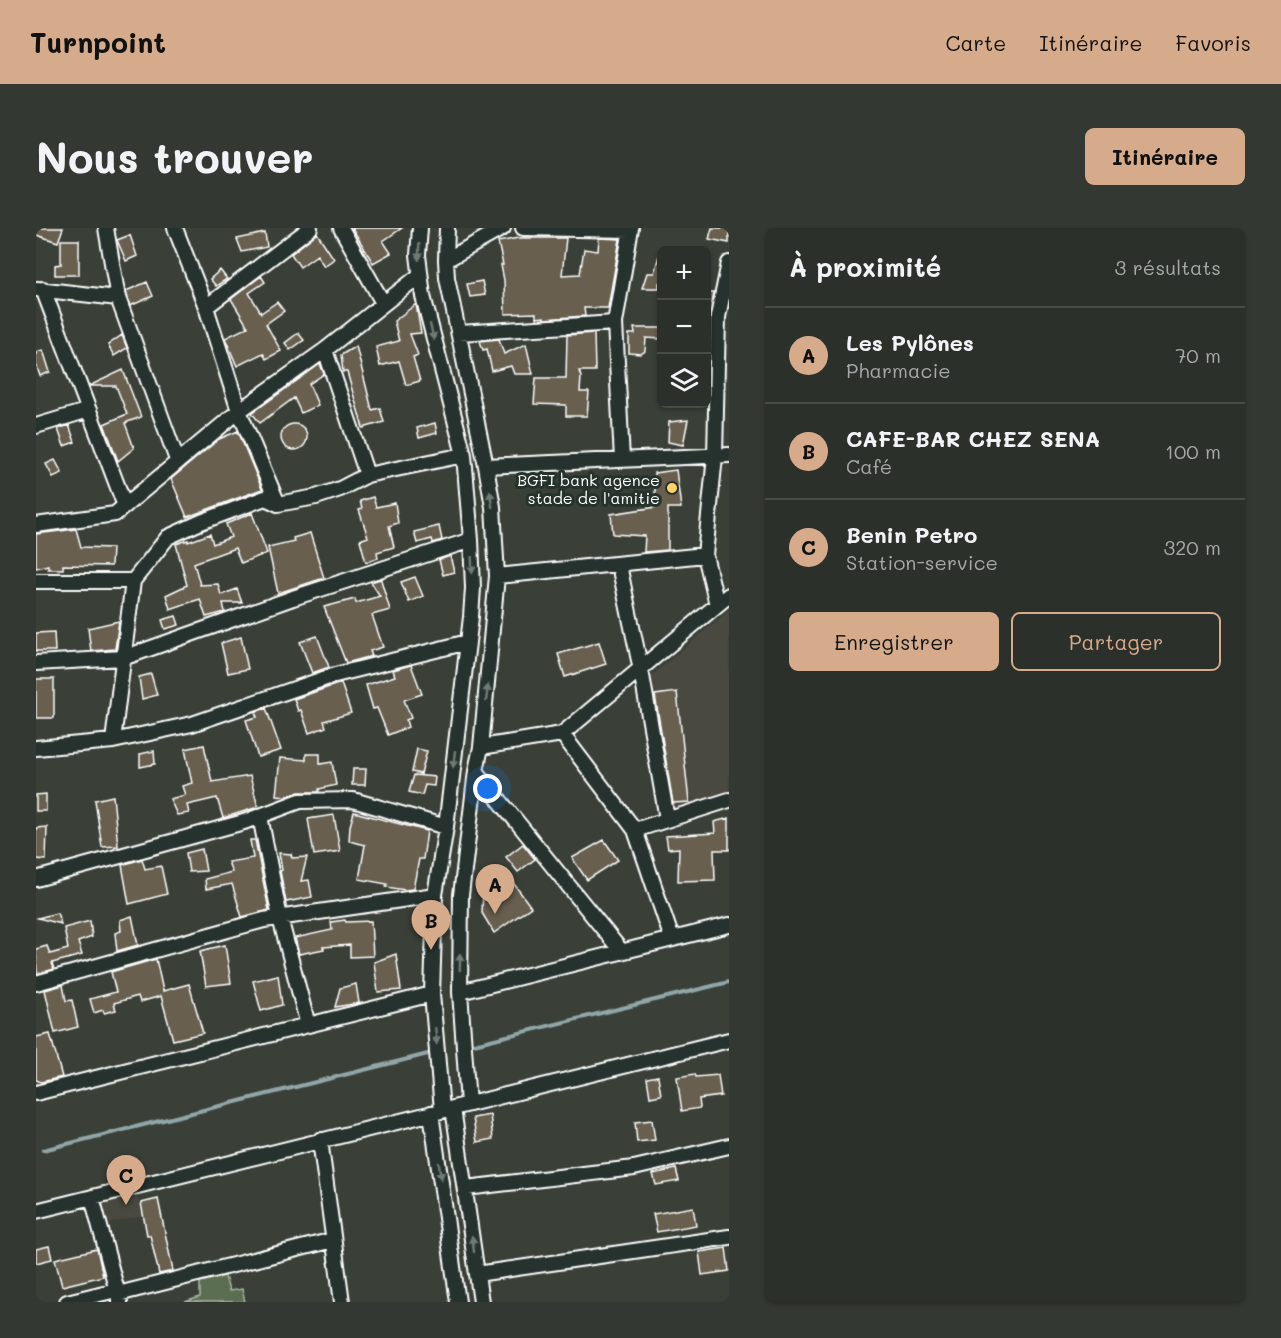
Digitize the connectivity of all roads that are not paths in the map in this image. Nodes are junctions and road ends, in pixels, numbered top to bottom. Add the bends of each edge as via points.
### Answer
1 (106, 228) edge
2 (175, 228) edge
3 (310, 228) edge
4 (341, 228) edge
5 (420, 228) edge
6 (447, 228) edge
7 (503, 228) edge
8 (524, 228) edge
9 (631, 229) edge
10 (446, 260) junction
11 (729, 263) edge
12 (420, 275) junction
13 (40, 289) edge
14 (118, 298) junction
15 (383, 303) junction
16 (207, 307) junction
17 (615, 323) junction
18 (459, 333) junction
19 (325, 350) junction
20 (89, 410) junction
21 (238, 411) junction
22 (36, 426) edge
23 (464, 455) junction
24 (722, 455) edge
25 (177, 460) junction
26 (622, 460) junction
27 (486, 466) junction
28 (367, 475) junction
29 (278, 504) junction
30 (125, 506) junction
31 (36, 525) edge
32 (471, 540) junction
33 (705, 555) junction
34 (619, 565) junction
35 (497, 576) junction
36 (133, 580) junction
37 (36, 581) edge
38 (729, 595) edge
39 (717, 605) junction
40 (468, 642) junction
41 (123, 658) junction
42 (36, 663) edge
43 (641, 670) junction
44 (562, 734) junction
45 (113, 741) junction
46 (481, 747) junction
47 (36, 748) edge
48 (476, 771) junction
49 (729, 800) edge
50 (260, 816) junction
51 (668, 819) junction
52 (446, 827) junction
53 (635, 830) junction
54 (36, 879) edge
55 (435, 895) junction
56 (280, 918) junction
57 (729, 925) edge
58 (672, 939) junction
59 (622, 952) junction
60 (36, 983) edge
61 (460, 992) junction
62 (432, 994) junction
63 (308, 1025) junction
64 (729, 1040) edge
65 (36, 1094) edge
66 (468, 1104) junction
67 (442, 1110) junction
68 (320, 1140) junction
69 (729, 1146) edge
70 (466, 1188) junction
71 (92, 1197) junction
72 (36, 1211) edge
73 (729, 1237) edge
74 (333, 1239) junction
75 (477, 1274) junction
76 (118, 1295) edge
77 (67, 1302) edge
78 (342, 1302) edge
79 (458, 1302) edge
80 (481, 1302) edge

1 - 14 street
2 - 16 street
3 - 16 street
4 - 15 street
5 -> 12 street
6 - 10 street
7 - 10 street
8 - 9 street
9 - 17 street
10 - 18 street
11 - 24 street via 718,317
12 - 15 street
12 -> 23 street
13 - 14 street
13 - 20 street
14 - 25 street
15 - 19 street
16 - 21 street
17 - 18 street
17 - 26 street
18 - 27 street
19 - 21 street
19 - 28 street
20 - 22 street
20 - 30 street
21 - 25 street
21 - 29 street
23 - 28 street
23 - 32 street
24 - 26 street
24 - 33 street
25 - 30 street
26 - 27 street
35 -> 27 street
28 - 29 street via 316,497
29 - 36 street via 265,498 168,537
30 - 31 street via 115,514
32 -> 40 street
32 - 41 street
33 - 34 street
33 - 39 street
34 - 35 street
34 - 43 street
46 -> 35 street
36 - 37 street
36 - 41 street
38 - 39 street
39 - 43 street
40 - 45 street via 335,675 192,724
40 -> 52 street
41 - 42 street
41 - 45 street
43 - 44 street
43 - 51 street
44 - 46 street
44 - 53 street
45 - 47 street
46 - 48 street
48 - 59 street
61 -> 48 street via 461,895
49 - 51 street
50 - 52 street via 300,801 353,800
50 - 54 street
50 - 56 street
51 - 53 street
52 - 55 street
53 - 58 street
55 - 56 street
55 - 62 street
56 - 60 street
56 - 63 street
57 - 58 street
58 - 59 street
59 - 61 street
61 - 66 street
62 - 63 street
62 -> 67 street
63 - 65 street
64 - 66 street
66 - 67 street
67 - 68 street
67 - 70 street
67 -> 79 street
68 - 71 street
68 - 74 street
69 - 70 street via 634,1168
75 -> 70 street
71 - 72 street
71 - 76 street
73 - 75 street
74 - 76 street
74 - 78 street
75 - 80 street
76 - 77 street

